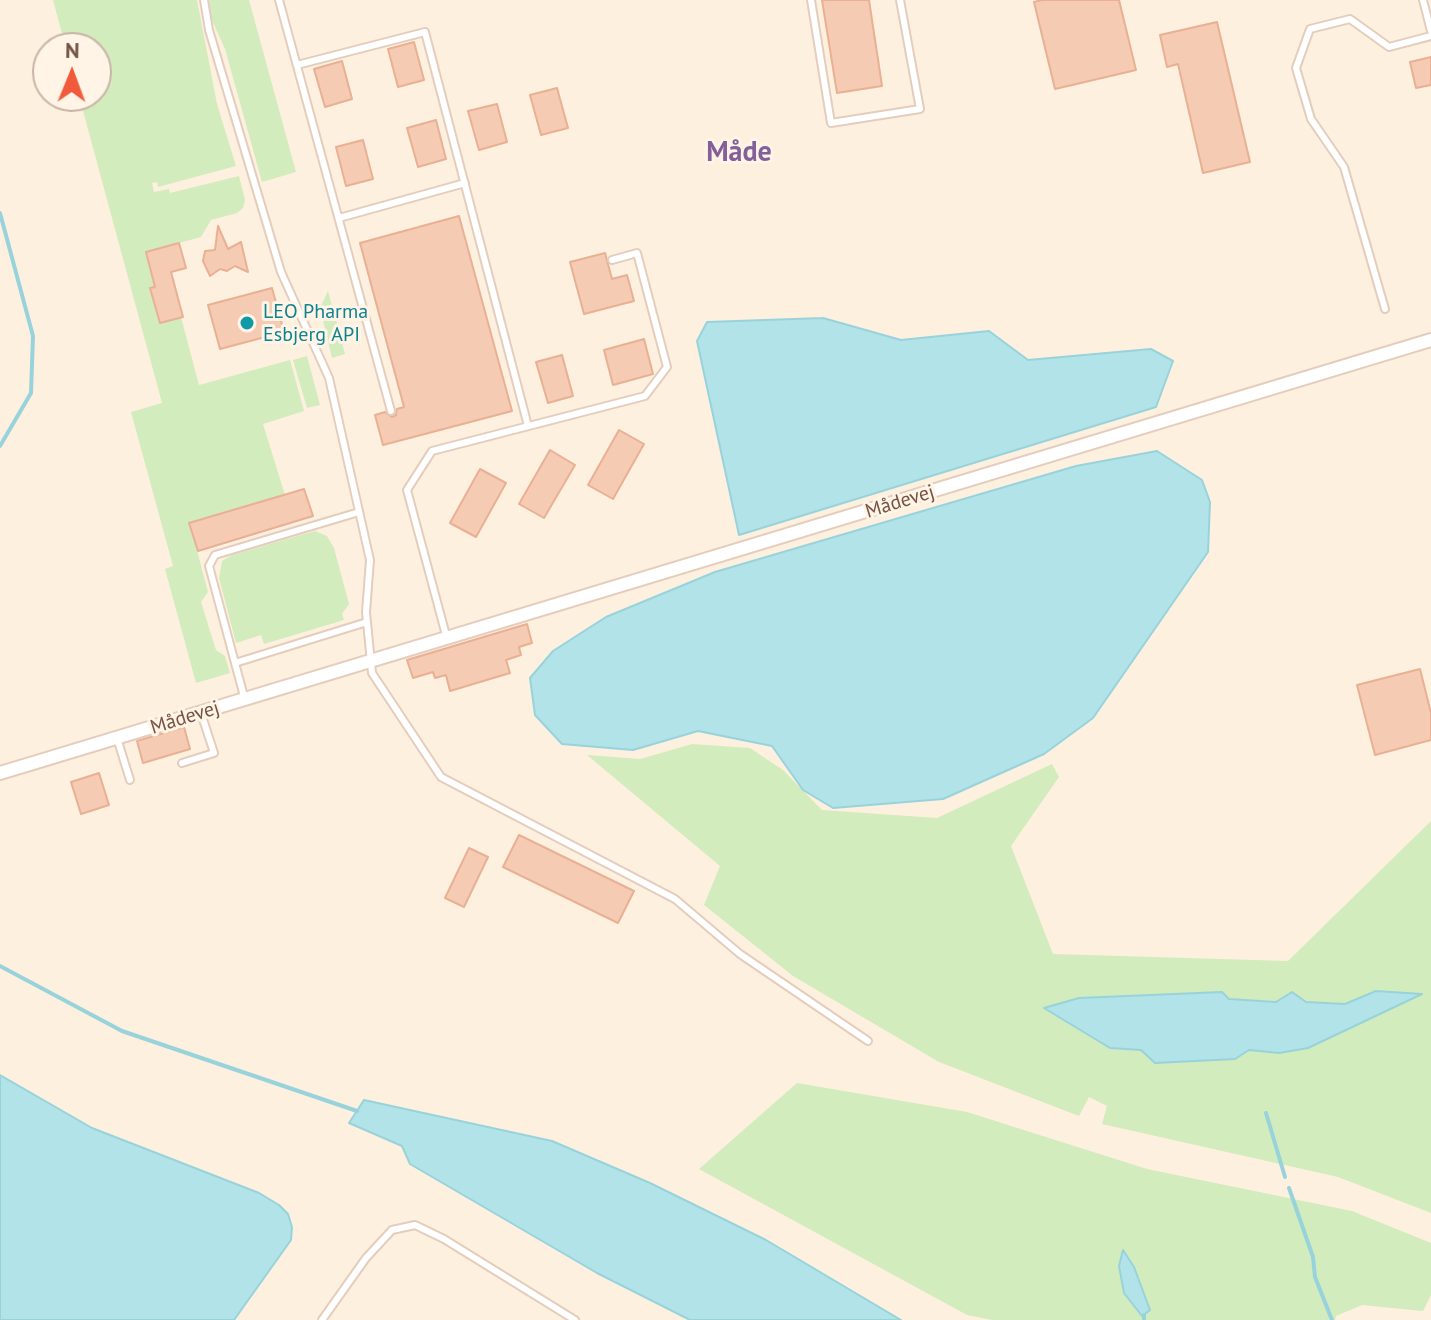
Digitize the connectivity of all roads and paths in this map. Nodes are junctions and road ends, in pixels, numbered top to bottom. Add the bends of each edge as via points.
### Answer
1 (204, 0) edge
2 (279, 0) edge
3 (811, 0) edge
4 (900, 0) edge
5 (1423, 0) edge
6 (1431, 34) edge
7 (297, 65) junction
8 (465, 183) junction
9 (339, 218) junction
10 (612, 260) dead end
11 (1385, 309) dead end
12 (1431, 340) edge
13 (391, 411) dead end
14 (528, 426) junction
15 (359, 512) junction
16 (367, 622) junction
17 (447, 639) junction
18 (369, 662) junction
19 (235, 663) junction
20 (245, 700) junction
21 (201, 713) junction
22 (117, 738) junction
23 (182, 763) dead end
24 (0, 773) edge
25 (130, 780) dead end
26 (868, 1041) dead end
27 (322, 1320) edge
28 (575, 1320) edge

1 - 15 lane via 281,272 329,378
2 - 7 lane
3 - 4 lane via 831,123 920,109
5 - 6 lane
6 - 11 lane via 1389,47 1350,19 1310,29 1296,68 1311,119 1344,167
7 - 8 lane via 425,32
7 - 9 lane
8 - 9 lane
8 - 14 lane
9 - 13 lane
10 - 14 lane via 637,253 667,367 645,396
12 - 17 street, Mådevej
14 - 17 lane via 432,451 407,490
15 - 16 lane via 370,560
15 - 19 lane via 215,555 209,566
16 - 18 lane
16 - 19 lane
17 - 18 street, Mådevej
18 - 20 street, Mådevej
18 - 26 lane via 441,777 675,899 740,954
19 - 20 lane
20 - 21 street, Mådevej
21 - 22 street, Mådevej
21 - 23 lane via 214,753
22 - 24 street, Mådevej
22 - 25 lane
27 - 28 lane via 392,1230 415,1225

